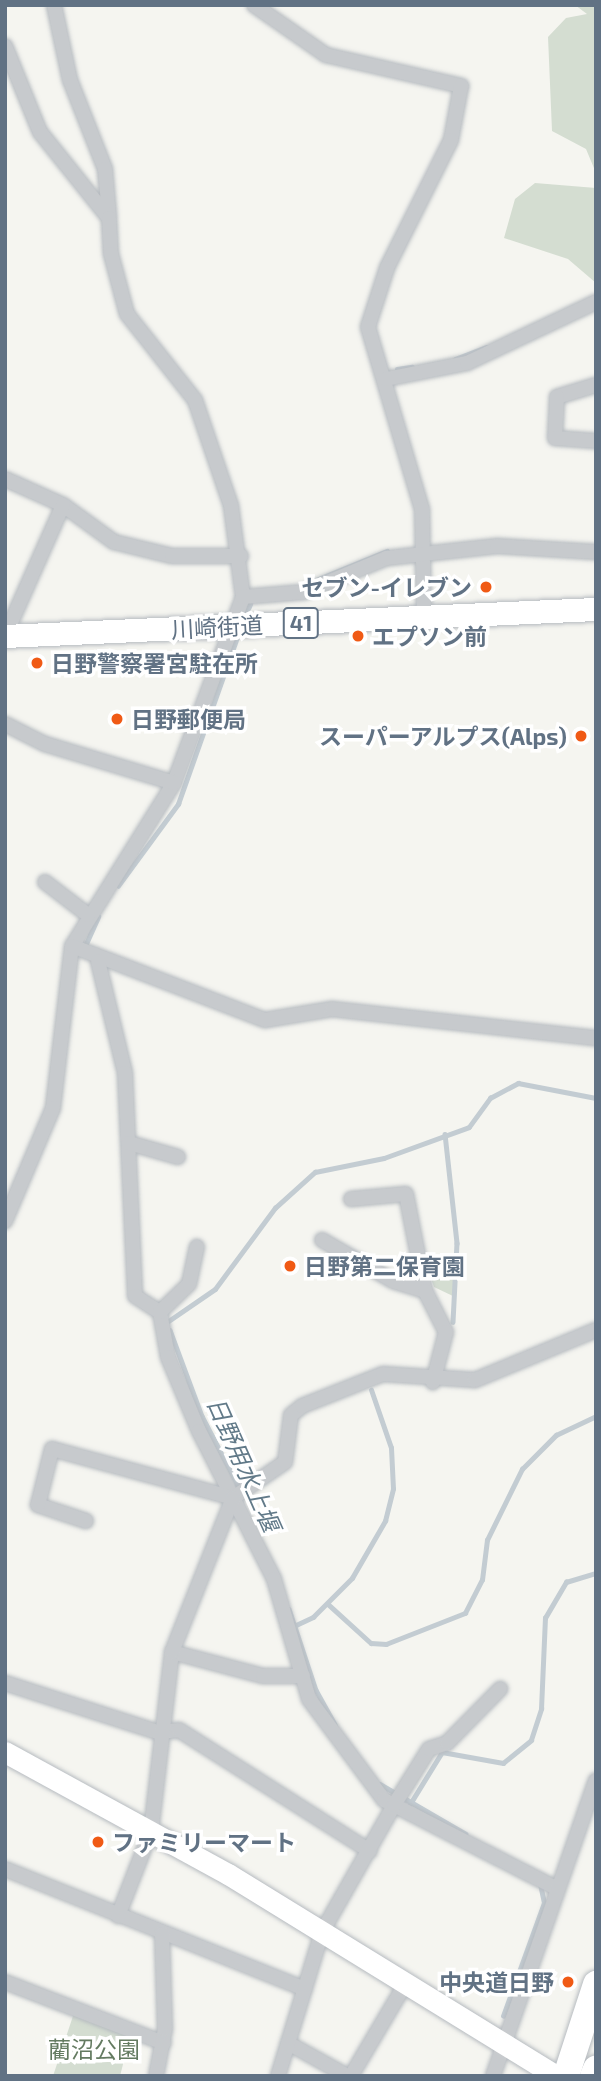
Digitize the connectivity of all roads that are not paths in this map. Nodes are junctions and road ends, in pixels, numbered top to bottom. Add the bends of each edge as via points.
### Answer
1 (54, 5) edge
2 (254, 5) edge
3 (5, 46) edge
4 (109, 218) junction
5 (596, 302) edge
6 (386, 379) junction
7 (596, 385) edge
8 (596, 441) edge
9 (5, 478) edge
10 (63, 505) junction
11 (596, 552) edge
12 (426, 555) junction
13 (241, 556) junction
14 (243, 597) junction
15 (596, 609) edge
16 (424, 615) junction
17 (229, 628) junction
18 (5, 636) edge
19 (5, 724) edge
20 (174, 783) junction
21 (45, 882) dead end
22 (88, 915) junction
23 (72, 946) junction
24 (99, 961) junction
25 (596, 1038) edge
26 (129, 1143) junction
27 (178, 1157) dead end
28 (351, 1199) dead end
29 (5, 1221) edge
30 (322, 1240) dead end
31 (197, 1247) dead end
32 (425, 1291) junction
33 (160, 1312) junction
34 (596, 1330) edge
35 (433, 1382) junction
36 (239, 1495) junction
37 (86, 1521) dead end
38 (172, 1652) junction
39 (303, 1676) junction
40 (5, 1683) edge
41 (500, 1689) dead end
42 (158, 1732) junction
43 (5, 1752) edge
44 (596, 1780) edge
45 (397, 1800) junction
46 (152, 1831) junction
47 (370, 1851) junction
48 (5, 1869) edge
49 (545, 1882) junction
50 (118, 1916) junction
51 (322, 1932) junction
52 (162, 1934) junction
53 (5, 1982) edge
54 (406, 1983) junction
55 (305, 1990) junction
56 (594, 1990) edge
57 (164, 2043) junction
58 (288, 2043) junction
59 (503, 2044) junction
60 (596, 2069) edge
61 (156, 2076) edge
62 (278, 2076) edge
63 (349, 2076) edge
64 (493, 2076) edge
65 (556, 2076) edge
66 (566, 2076) edge
67 (593, 2076) edge

1 - 4 street via 69,80 105,169
2 - 6 street via 326,55 461,86 452,140 369,314
3 - 4 street via 40,132
4 - 13 street via 111,254 127,314 195,400
5 - 6 street via 467,363
6 - 12 street via 422,509
7 - 8 street via 557,397 555,438
9 - 10 street
10 - 13 street via 114,542 172,556
10 - 18 street
11 - 12 street via 497,547
12 - 14 street via 360,564 304,592
12 - 16 street
13 - 14 street
14 - 17 street
15 - 16 main road, 川崎街道 / 41
16 - 17 main road, 川崎街道 / 41
17 - 18 main road, 川崎街道 / 41
17 - 20 street
19 - 20 street via 45,744
20 - 22 street
21 - 22 street
22 - 23 street
23 - 24 street
23 - 29 street via 53,1108
24 - 25 street via 185,984 219,1006 265,1020 332,1009
24 - 26 street via 125,1073
26 - 27 street
26 - 33 street via 135,1296
28 - 32 street via 406,1194
30 - 32 street via 393,1281
31 - 33 street via 189,1284
32 - 35 street via 446,1332
33 - 36 street via 168,1357
34 - 35 street via 475,1380
35 - 36 street via 373,1376 302,1406 291,1415 285,1462
36 - 37 street via 52,1449 38,1505
36 - 38 street
36 - 39 street via 274,1579
38 - 39 street via 263,1676
38 - 42 street
39 - 45 street via 309,1699 357,1770
40 - 42 street
41 - 45 street via 447,1743 429,1749
42 - 46 street
42 - 47 street via 179,1730
43 - 46 street
44 - 49 street
45 - 47 street
45 - 49 street
46 - 50 street
46 - 51 street
47 - 51 street
48 - 50 street
49 - 59 street
50 - 52 street
51 - 54 street
51 - 55 street
52 - 55 street
52 - 57 street
53 - 57 street
54 - 59 street
54 - 63 street
55 - 58 street
56 - 66 highway
57 - 61 street
58 - 62 street
58 - 63 street
59 - 64 street
59 - 65 street
60 - 67 highway

